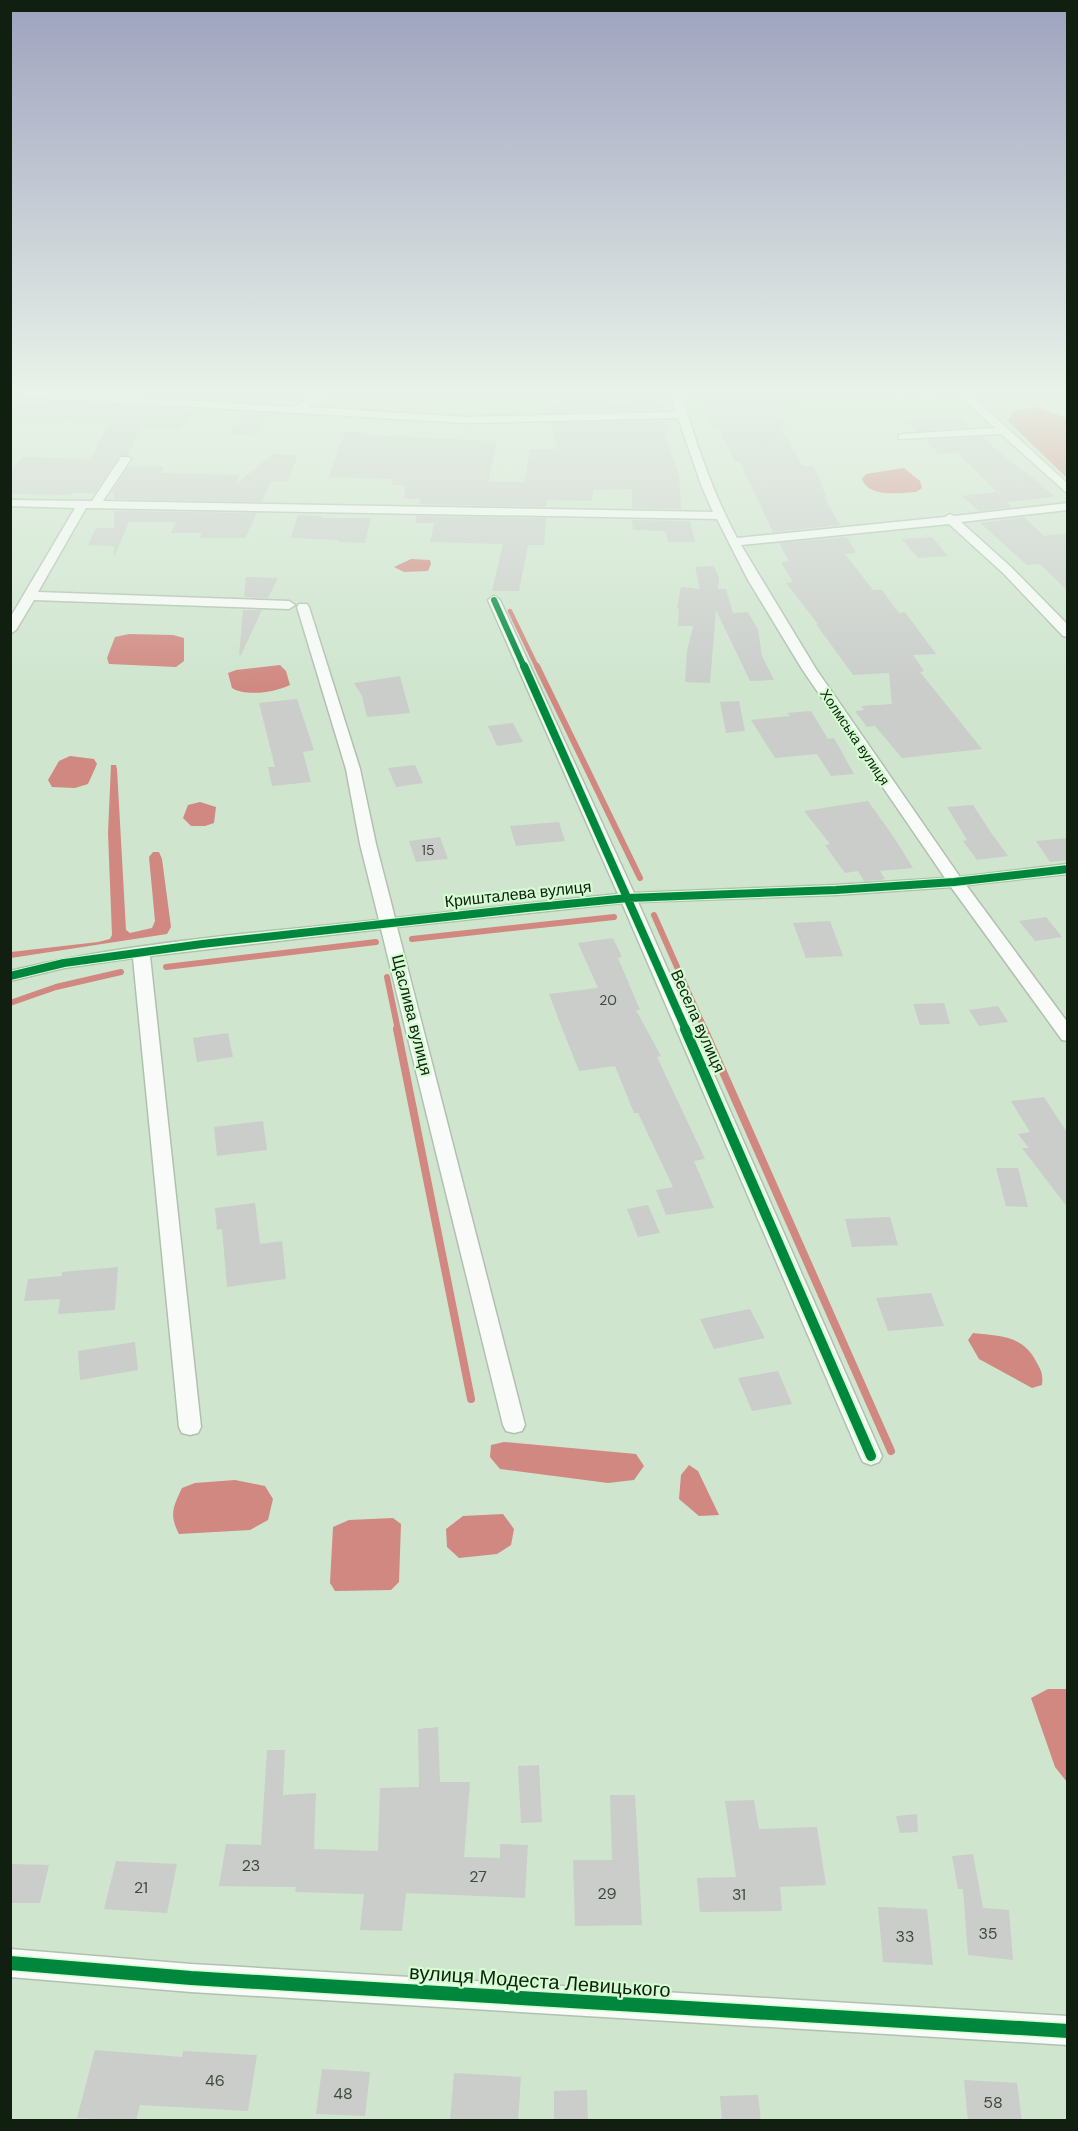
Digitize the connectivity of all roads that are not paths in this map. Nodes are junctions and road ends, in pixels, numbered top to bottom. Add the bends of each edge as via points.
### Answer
1 (105, 489) edge
2 (709, 489) edge
3 (10, 502) edge
4 (83, 503) junction
5 (96, 503) junction
6 (1068, 506) edge
7 (720, 516) junction
8 (950, 518) junction
9 (734, 542) junction
10 (30, 596) junction
11 (494, 600) dead end
12 (10, 630) edge
13 (1068, 633) edge
14 (1068, 869) edge
15 (954, 882) junction
16 (628, 898) junction
17 (389, 922) junction
18 (141, 952) junction
19 (10, 976) edge
20 (1068, 1036) edge
21 (514, 1425) dead end
22 (190, 1426) dead end
23 (871, 1456) dead end
24 (10, 1963) edge
25 (1068, 2031) edge

1 - 5 street
2 - 7 street, Холмська вулиця
3 - 4 street
4 - 5 street
4 - 10 street
5 - 7 street
6 - 8 street
7 - 9 street, Холмська вулиця
8 - 9 street via 838,534
8 - 13 street
9 - 15 street, Холмська вулиця via 822,689
10 - 12 street
10 - 17 street, Щаслива вулиця via 296,606 353,768
11 - 16 street, Весела вулиця
14 - 15 street, Кришталева вулиця
15 - 16 street, Кришталева вулиця
15 - 20 street, Холмська вулиця
16 - 17 street, Кришталева вулиця
16 - 23 street, Весела вулиця
17 - 18 street, Кришталева вулиця
17 - 21 street, Щаслива вулиця
18 - 19 street, Кришталева вулиця via 64,963
18 - 22 street
24 - 25 street, вулиця Модеста Левицького

